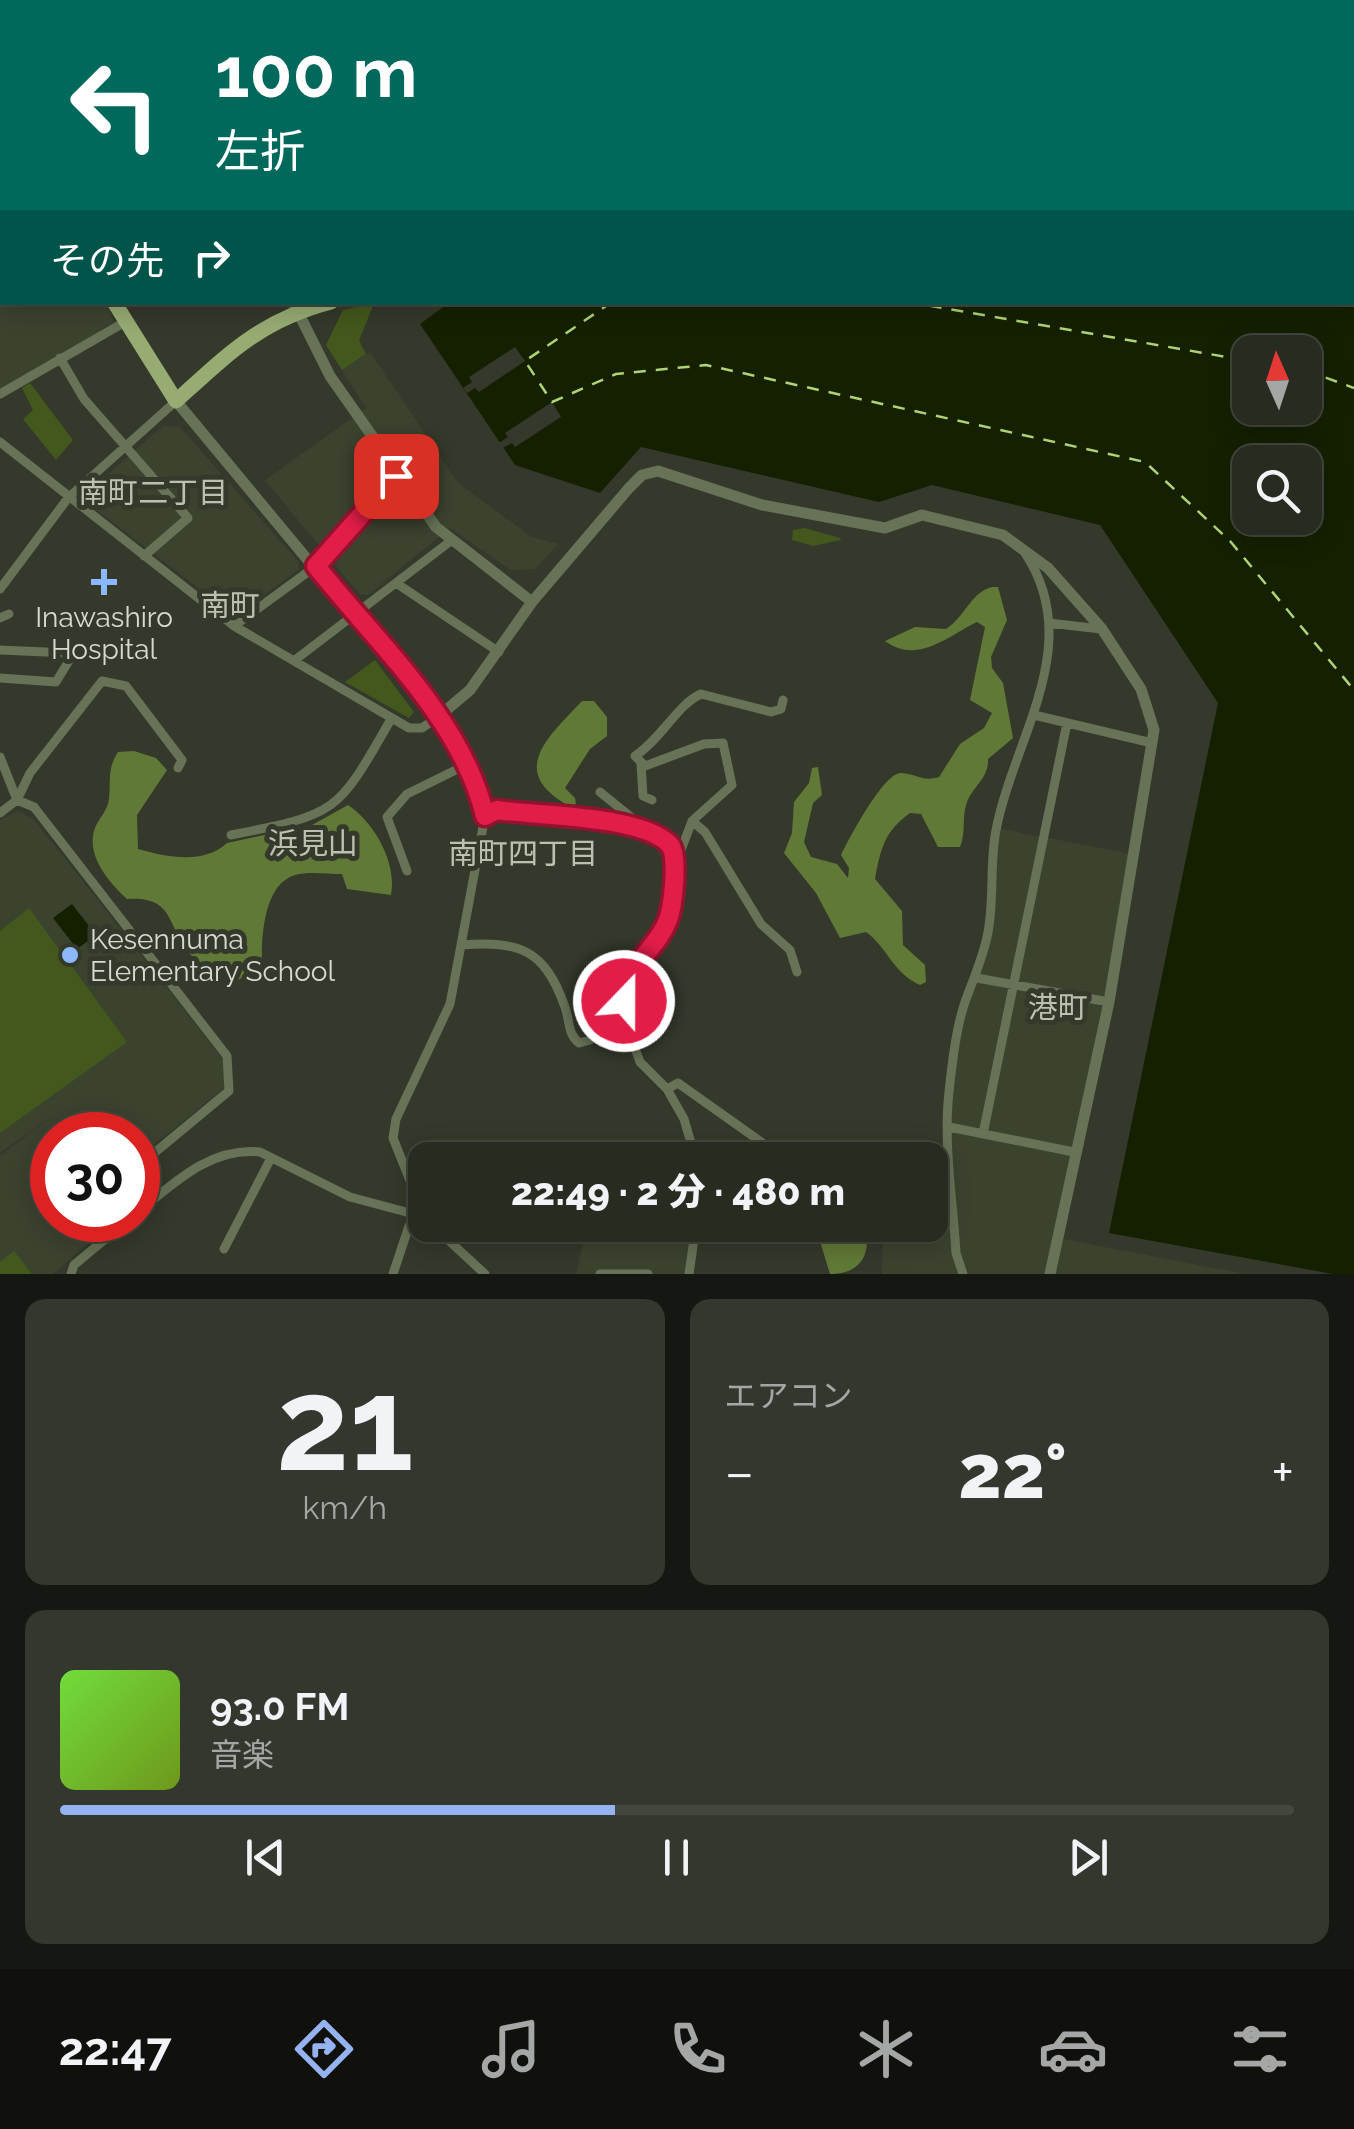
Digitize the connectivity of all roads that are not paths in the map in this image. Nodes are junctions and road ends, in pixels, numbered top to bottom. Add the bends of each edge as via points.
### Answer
1 (116, 305) edge
2 (295, 307) edge
3 (125, 322) junction
4 (60, 358) junction
5 (0, 394) edge
6 (176, 401) junction
7 (0, 442) edge
8 (128, 444) junction
9 (396, 476) junction
10 (68, 498) junction
11 (452, 540) junction
12 (1020, 545) junction
13 (144, 556) junction
14 (316, 566) junction
15 (396, 584) junction
16 (0, 589) edge
17 (532, 602) junction
18 (355, 615) junction
19 (1050, 623) junction
20 (234, 626) junction
21 (1102, 629) junction
22 (0, 650) edge
23 (499, 652) junction
24 (295, 660) junction
25 (0, 678) edge
26 (783, 700) dead end
27 (1034, 715) junction
28 (438, 717) junction
29 (391, 719) junction
30 (1066, 723) junction
31 (1152, 742) junction
32 (0, 757) edge
33 (468, 764) junction
34 (642, 764) junction
35 (178, 768) dead end
36 (600, 792) dead end
37 (16, 800) junction
38 (652, 800) dead end
39 (0, 813) edge
40 (485, 816) junction
41 (692, 820) junction
42 (649, 832) junction
43 (231, 834) dead end
44 (677, 860) junction
45 (408, 871) dead end
46 (461, 945) junction
47 (798, 972) dead end
48 (978, 978) junction
49 (1013, 984) junction
50 (624, 1001) junction
51 (1108, 1002) junction
52 (666, 1090) junction
53 (949, 1127) junction
54 (983, 1134) junction
55 (691, 1142) edge
56 (761, 1142) edge
57 (160, 1148) edge
58 (1074, 1152) junction
59 (271, 1158) junction
60 (408, 1174) edge
61 (160, 1194) edge
62 (408, 1212) edge
63 (408, 1229) edge
64 (101, 1242) edge
65 (451, 1242) edge
66 (694, 1242) edge
67 (224, 1249) dead end
68 (71, 1274) edge
69 (393, 1274) edge
70 (486, 1274) edge
71 (600, 1274) edge
72 (648, 1274) edge
73 (689, 1274) edge
74 (963, 1274) edge
75 (1050, 1274) edge

1 - 3 main road
2 - 6 main road via 252,333
2 - 9 street via 330,376
3 - 4 street
3 - 6 main road
4 - 5 street
4 - 8 street via 84,399
6 - 8 street
6 - 14 street
7 - 10 street
8 - 10 street
8 - 13 street via 188,518
9 - 11 street
9 - 14 street
10 - 13 street
10 - 16 street
11 - 15 street
11 - 17 street
12 - 17 street via 1003,534 922,515 885,528 762,505 658,471 629,488
12 - 19 street via 1036,570
12 - 21 street
13 - 20 street
14 - 18 street
14 - 20 street
15 - 18 street
15 - 23 street
17 - 23 street
18 - 24 street
18 - 28 street
19 - 21 street
19 - 27 street
20 - 24 street
21 - 31 street via 1141,689
22 - 25 street via 68,653 70,659 56,682
23 - 28 street
24 - 29 street
26 - 34 street via 781,710 771,712 701,694 634,756
27 - 30 street
27 - 48 street via 996,828 989,931
28 - 29 street via 422,728
28 - 33 street
29 - 43 street via 353,786 330,808 311,819
30 - 31 street
30 - 49 street
31 - 51 street
32 - 37 street
33 - 40 street
33 - 45 street via 407,794 387,817
34 - 38 street via 643,796
34 - 41 street via 723,743 732,785
35 - 37 street via 182,760 126,686 102,681
36 - 42 street
37 - 39 street
37 - 57 street via 34,807 227,1056 229,1091
40 - 42 street via 497,810
40 - 46 street
41 - 44 street
41 - 47 street via 762,924 790,950
42 - 44 street
44 - 50 street via 668,920 633,970
46 - 50 street via 509,945 536,954 579,1043 590,1040 607,1004
46 - 60 street via 450,1004 396,1119 394,1138
48 - 49 street
48 - 53 street via 965,1002 948,1094
49 - 51 street
49 - 54 street
50 - 52 street via 624,1021 640,1062
51 - 58 street
52 - 55 street
52 - 56 street via 678,1083
53 - 54 street
53 - 74 street
54 - 58 street
58 - 75 street
59 - 61 street via 244,1151 210,1160
59 - 62 street via 350,1197
59 - 67 street
63 - 69 street
64 - 68 street
65 - 70 street
66 - 73 street
71 - 72 street

